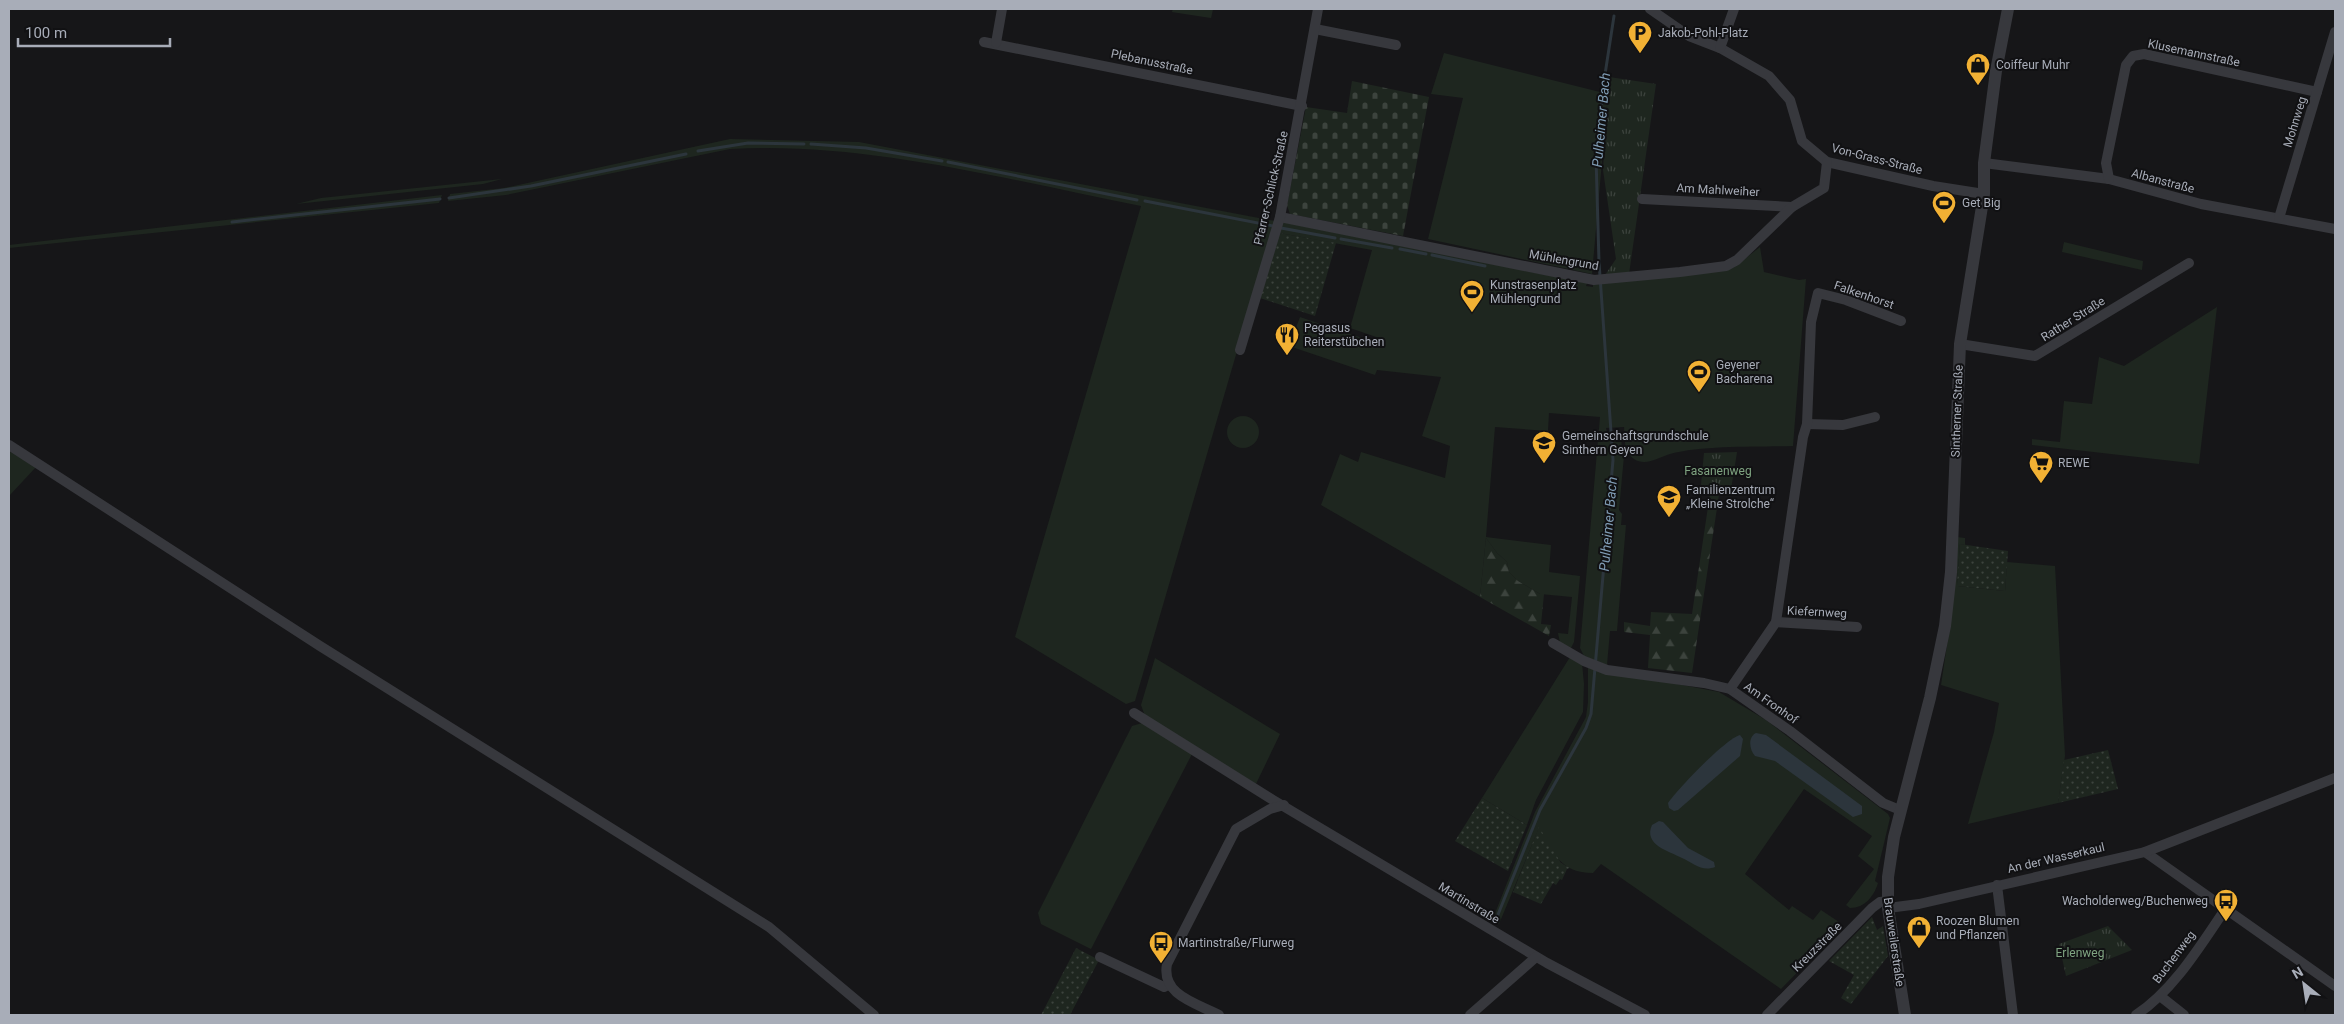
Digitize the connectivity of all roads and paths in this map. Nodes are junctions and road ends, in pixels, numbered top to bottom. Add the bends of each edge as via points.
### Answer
1 (1002, 9) edge
2 (1318, 9) edge
3 (1650, 9) edge
4 (1734, 9) edge
5 (2008, 9) edge
6 (1315, 29) junction
7 (2335, 32) edge
8 (984, 42) dead end
9 (996, 43) junction
10 (1396, 45) dead end
11 (1720, 48) junction
12 (2317, 92) junction
13 (1302, 106) junction
14 (1827, 162) junction
15 (1984, 163) junction
16 (2109, 179) junction
17 (1984, 194) junction
18 (1642, 199) dead end
19 (1792, 207) junction
20 (1280, 217) junction
21 (2279, 218) junction
22 (2335, 229) edge
23 (2189, 263) dead end
24 (1901, 321) dead end
25 (1960, 344) junction
26 (1240, 350) dead end
27 (1875, 417) dead end
28 (1807, 424) junction
29 (9, 445) edge
30 (1776, 622) junction
31 (1856, 627) dead end
32 (1553, 643) dead end
33 (1730, 689) junction
34 (1134, 713) dead end
35 (2335, 778) edge
36 (1284, 806) junction
37 (1900, 810) junction
38 (2145, 852) junction
39 (1997, 885) junction
40 (1888, 904) junction
41 (2226, 908) junction
42 (1100, 957) dead end
43 (1536, 957) junction
44 (2335, 986) edge
45 (1171, 988) junction
46 (2160, 996) junction
47 (874, 1015) edge
48 (1219, 1015) edge
49 (1470, 1015) edge
50 (1645, 1015) edge
51 (1768, 1015) edge
52 (1906, 1015) edge
53 (2013, 1015) edge
54 (2136, 1015) edge
55 (2184, 1015) edge

1 - 9 street
2 - 6 street, Pfarrer-Schlick-Straße
3 - 11 street, Von-Grass-Straße via 1689,36
4 - 11 street
5 - 15 street, Sintherner Straße
6 - 10 street
6 - 13 street, Pfarrer-Schlick-Straße
7 - 12 street, Mohnweg
8 - 9 street, Plebanusstraße
9 - 13 street, Plebanusstraße
11 - 14 street, Von-Grass-Straße via 1769,76 1790,100 1802,141
12 - 16 street, Klusemannstraße via 2144,54 2133,56 2126,64 2106,163
12 - 21 street, Mohnweg
13 - 20 street, Pfarrer-Schlick-Straße
14 - 17 street, Von-Grass-Straße
14 - 19 street, Mühlengrund via 1824,188
15 - 16 street, Albanstraße
15 - 17 street, Sintherner Straße
16 - 21 street, Albanstraße via 2201,204
17 - 25 street, Sintherner Straße
18 - 19 street, Am Mahlweiher
19 - 20 street, Mühlengrund via 1726,266 1594,280
20 - 26 street, Pfarrer-Schlick-Straße
21 - 22 street, Albanstraße
23 - 25 street, Rather Straße via 2036,356
24 - 28 street, Falkenhorst via 1818,293 1811,322
25 - 37 street, Sintherner Straße via 1951,572 1945,626 1930,698
27 - 28 street via 1843,425
28 - 30 street
29 - 47 street via 304,636 769,927
30 - 31 street, Kiefernweg
30 - 33 street
32 - 33 street, Am Fronhof via 1607,670
33 - 37 street, Am Fronhof via 1883,803
34 - 36 street, Martinstraße
35 - 38 street, An der Wasserkaul
36 - 43 street, Martinstraße
36 - 45 street via 1258,815 1242,824 1232,835 1167,964 1166,976
37 - 40 street, Brauweilerstraße via 1889,864
38 - 39 street, An der Wasserkaul
38 - 41 street
39 - 40 street, An der Wasserkaul via 1919,904
39 - 53 street
40 - 51 street, Kreuzstraße via 1880,902 1872,908
40 - 52 street, Brauweilerstraße
41 - 44 street
41 - 46 street, Buchenweg
42 - 45 street via 1148,981
43 - 49 street
43 - 50 street, Martinstraße
45 - 48 street
46 - 54 street, Buchenweg
46 - 55 street

